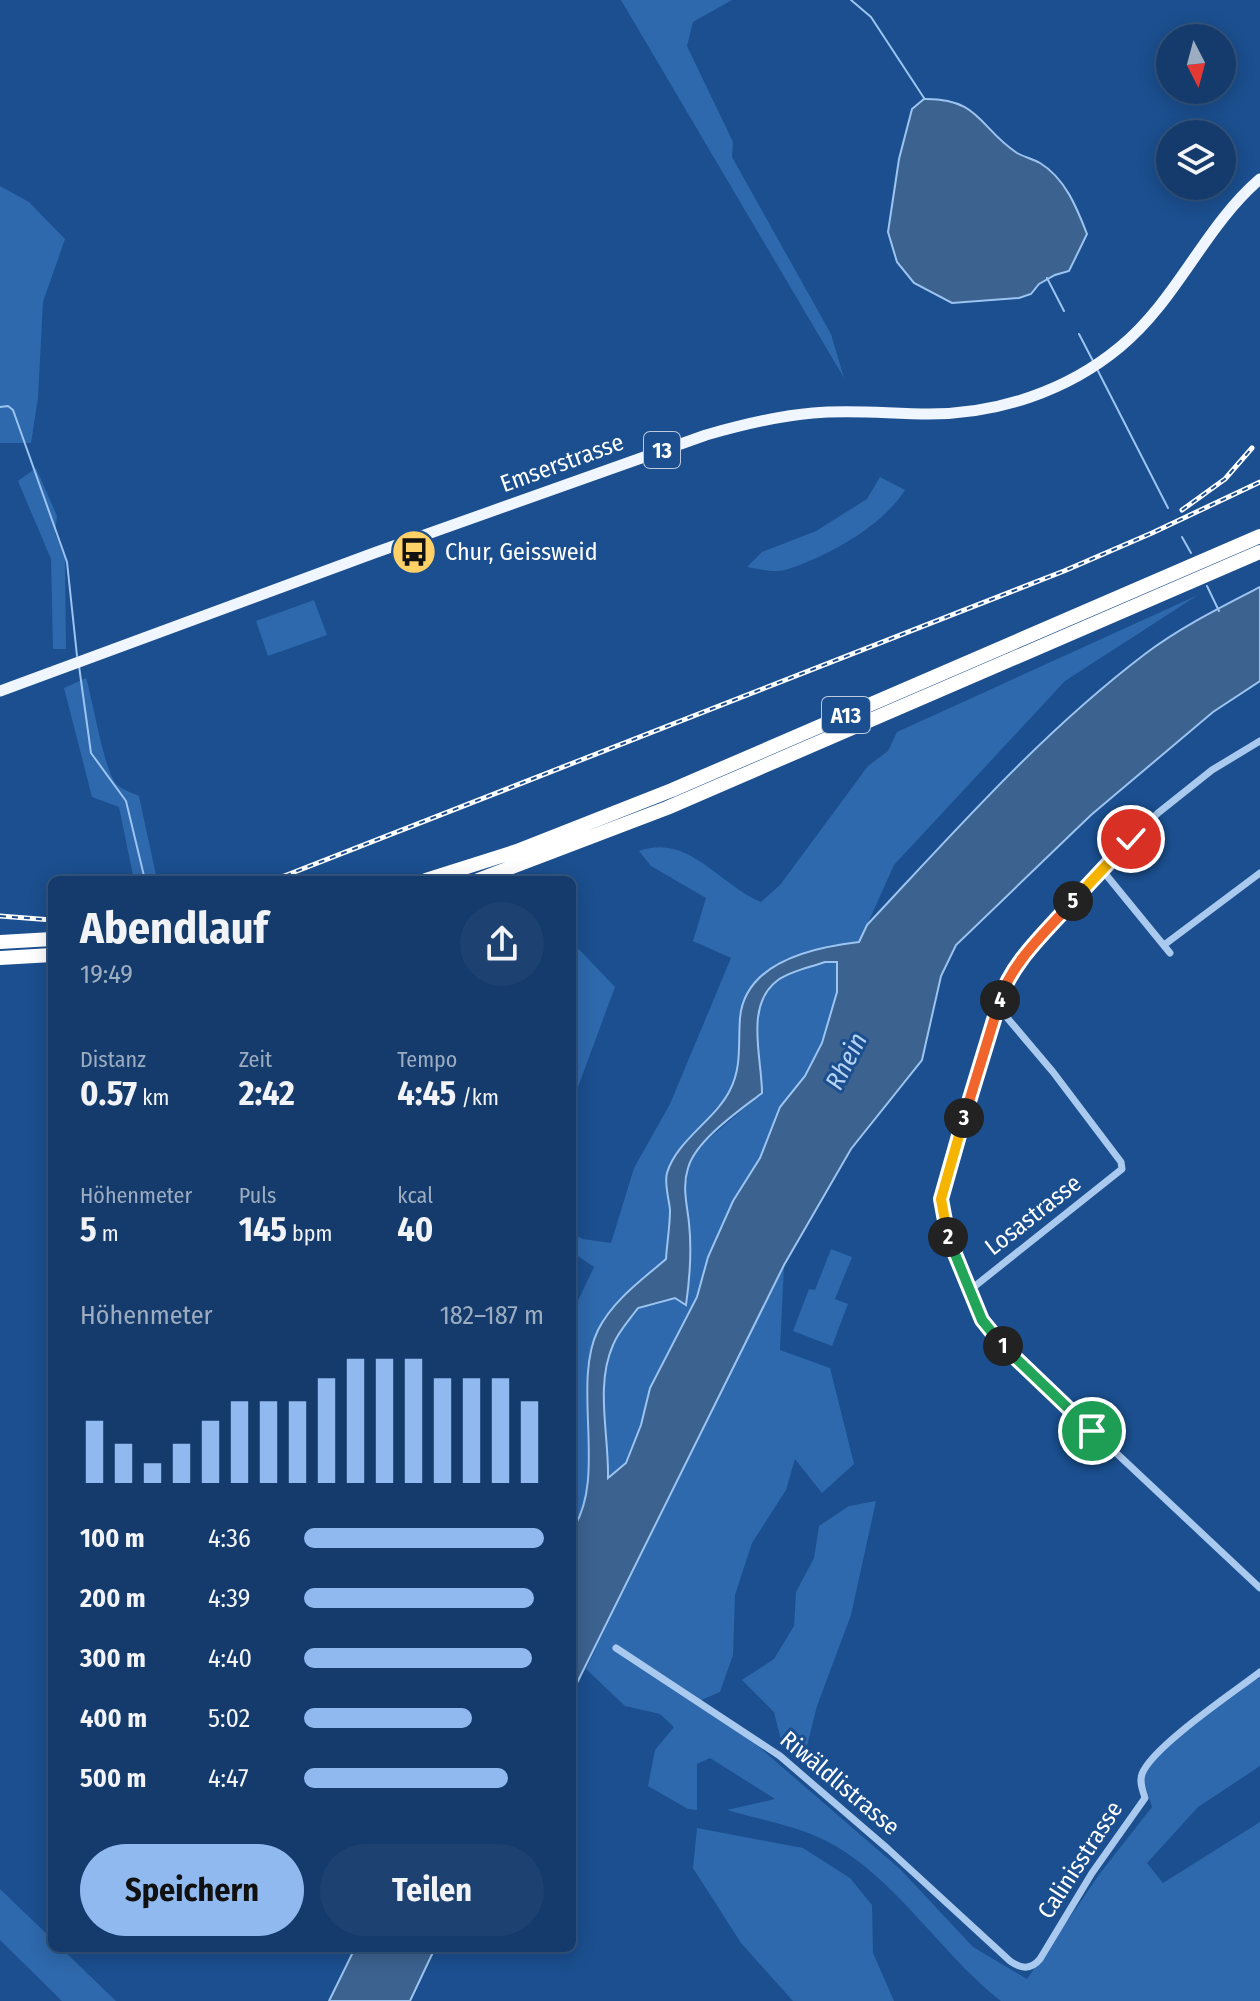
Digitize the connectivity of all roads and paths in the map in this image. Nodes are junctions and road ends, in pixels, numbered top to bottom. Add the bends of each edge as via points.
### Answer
1 (1260, 179) edge
2 (1260, 536) edge
3 (1260, 552) edge
4 (0, 691) edge
5 (1260, 741) edge
6 (1103, 871) junction
7 (1260, 873) edge
8 (439, 876) edge
9 (489, 876) edge
10 (48, 939) edge
11 (0, 942) edge
12 (1164, 945) junction
13 (1170, 953) dead end
14 (48, 955) edge
15 (0, 958) edge
16 (998, 1007) junction
17 (970, 1290) junction
18 (1260, 1588) edge
19 (616, 1648) dead end
20 (1260, 1672) edge
21 (1024, 1968) joint

1 - 4 main road, Emserstrasse / 13 via 1216,226 1161,306 1114,352 1070,380 1022,401 926,415 814,412 706,435
2 - 8 highway, A13 via 672,790
3 - 9 highway, A13 via 654,813
5 - 6 street via 1170,804
6 - 12 street
6 - 16 street via 1023,960 1004,987
7 - 12 street
10 - 11 highway
12 - 13 street
14 - 15 highway
16 - 17 street via 941,1199 943,1222
16 - 17 street, Losastrasse via 1122,1165
17 - 18 street via 997,1341
19 - 21 street, Riwäldlistrasse via 780,1756
20 - 21 street, Calinisstrasse via 1145,1769 1140,1778 1145,1798 1038,1962

